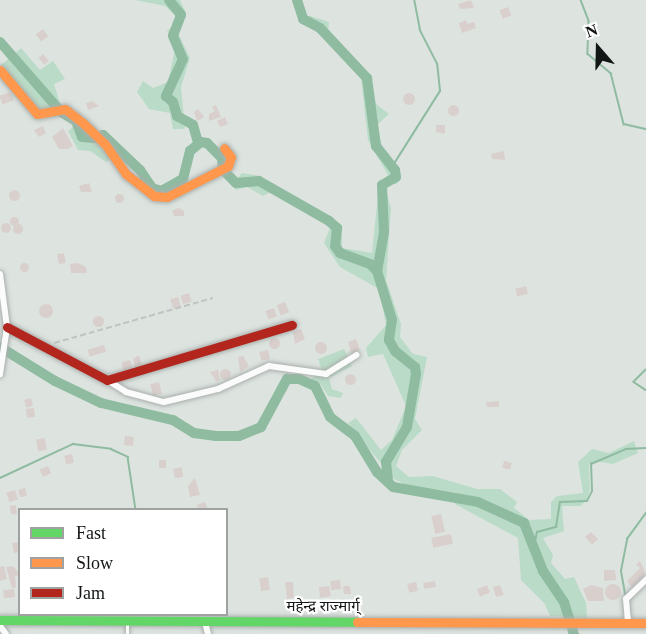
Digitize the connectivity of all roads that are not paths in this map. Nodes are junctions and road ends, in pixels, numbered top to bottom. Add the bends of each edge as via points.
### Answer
1 (0, 70) edge
2 (224, 147) dead end
3 (0, 273) edge
4 (292, 325) dead end
5 (7, 327) junction
6 (357, 356) dead end
7 (0, 374) edge
8 (107, 380) junction
9 (646, 580) edge
10 (0, 620) edge
11 (127, 622) junction
12 (205, 622) junction
13 (628, 623) junction
14 (646, 623) edge
15 (0, 626) edge
16 (6, 634) edge
17 (127, 634) edge
18 (208, 634) edge

1 - 2 main road via 37,114 59,110 105,144 121,168 154,196 167,197 223,168 231,157
3 - 5 street
4 - 8 main road
5 - 7 street
5 - 8 main road
6 - 8 street via 326,374 269,366 218,389 164,402 126,392
9 - 13 street via 626,599
10 - 11 main road, महेन्द्र राज्मार्ग्
11 - 12 main road, महेन्द्र राज्मार्ग्
11 - 17 lane
12 - 13 main road, महेन्द्र राज्मार्ग्
12 - 18 street
13 - 14 main road, महेन्द्र राज्मार्ग्
15 - 16 street

